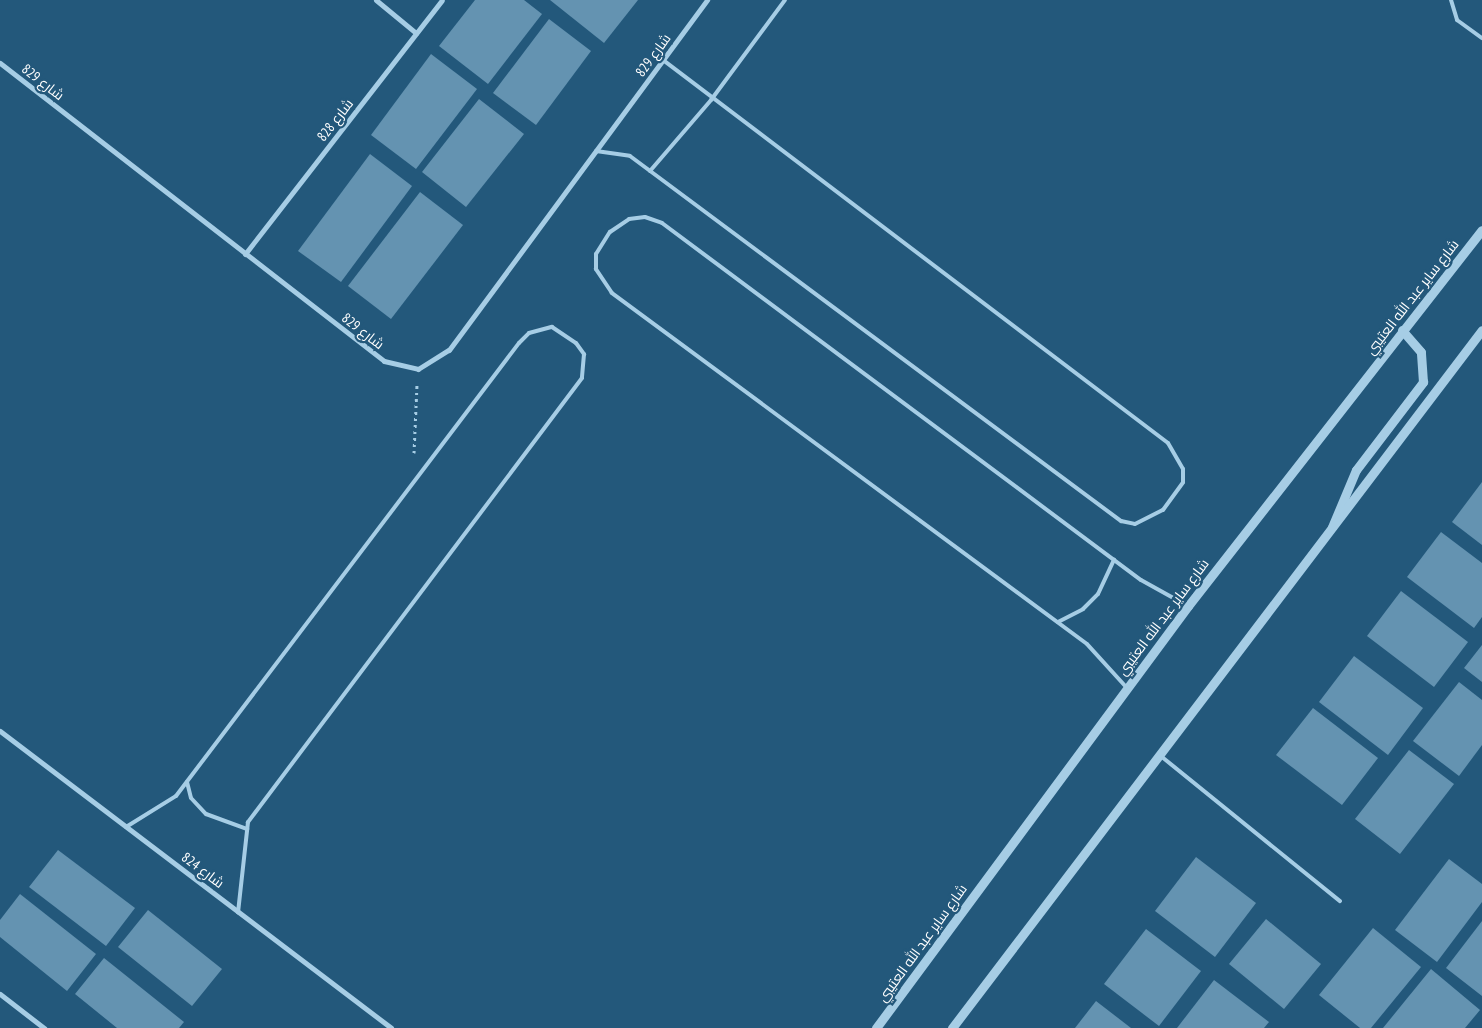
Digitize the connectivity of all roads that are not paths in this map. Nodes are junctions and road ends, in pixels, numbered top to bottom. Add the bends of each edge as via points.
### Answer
1 (376, 0) edge
2 (442, 0) edge
3 (708, 0) edge
4 (785, 0) edge
5 (1451, 0) edge
6 (416, 33) junction
7 (1482, 38) edge
8 (663, 60) junction
9 (0, 63) edge
10 (711, 100) junction
11 (596, 152) junction
12 (650, 171) junction
13 (1482, 230) edge
14 (245, 254) junction
15 (1402, 330) junction
16 (1482, 330) edge
17 (1330, 532) junction
18 (1114, 560) junction
19 (1188, 606) junction
20 (1058, 622) junction
21 (1127, 688) junction
22 (0, 731) edge
23 (1162, 757) junction
24 (187, 782) junction
25 (126, 827) junction
26 (247, 829) junction
27 (1340, 901) dead end
28 (238, 912) junction
29 (0, 994) edge
30 (44, 1028) edge
31 (392, 1028) edge
32 (876, 1028) edge
33 (952, 1028) edge

1 - 6 street
2 - 6 street, شارع 828
3 - 8 street, شارع 829
4 - 10 lane
5 - 7 lane via 1457,20
6 - 14 street, شارع 828
8 - 10 lane
8 - 11 street, شارع 829
9 - 14 street, شارع 829
10 - 12 lane
10 - 12 lane via 1168,443 1183,469 1184,482 1162,510 1135,524 1121,521
11 - 12 lane via 630,156
11 - 14 street, شارع 829 via 449,350 418,369 384,361
13 - 15 street, شارع ساير عبد الله العتيبي
15 - 17 street via 1421,352 1423,382 1356,470 1340,499
15 - 19 street, شارع ساير عبد الله العتيبي
16 - 17 street
17 - 23 street
18 - 19 lane
18 - 20 lane via 1098,594 1083,609
18 - 20 lane via 662,223 645,217 629,219 610,232 596,254 596,269 612,293
19 - 21 street, شارع ساير عبد الله العتيبي
20 - 21 lane via 1087,644
21 - 32 street, شارع ساير عبد الله العتيبي
22 - 25 street, شارع 824
23 - 27 lane
23 - 33 street
24 - 25 lane via 158,811
24 - 26 lane via 192,798 206,814
24 - 26 lane via 529,333 552,327 576,343 584,354 582,378
25 - 28 street, شارع 824
26 - 28 lane
28 - 31 street, شارع 824
29 - 30 street

